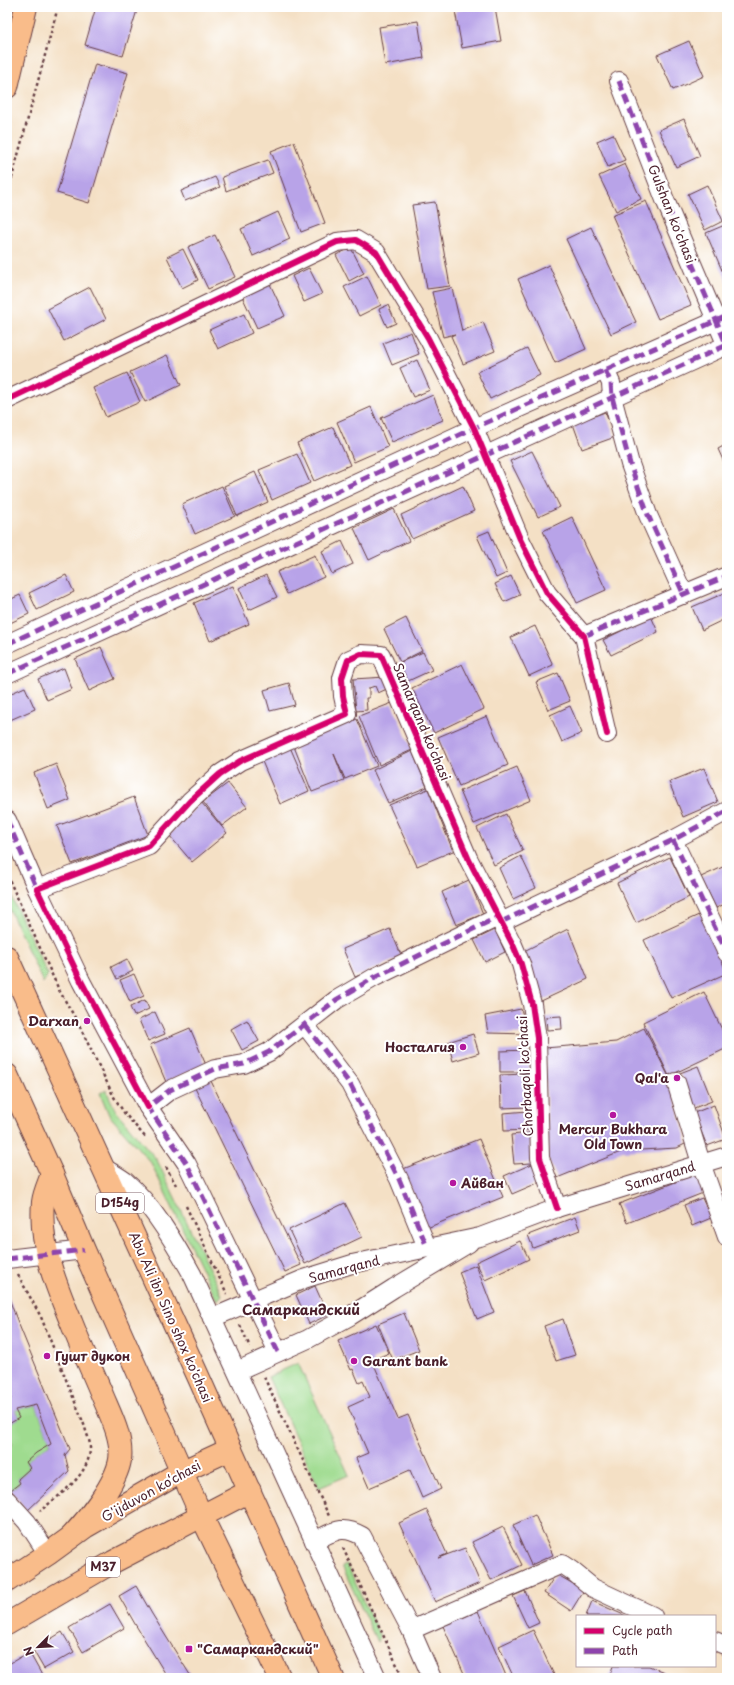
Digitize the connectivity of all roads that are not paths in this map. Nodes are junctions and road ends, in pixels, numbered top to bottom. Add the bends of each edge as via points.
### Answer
1 (26, 7) edge
2 (619, 81) dead end
3 (7, 87) edge
4 (722, 318) edge
5 (727, 346) edge
6 (605, 370) junction
7 (612, 397) junction
8 (7, 400) edge
9 (474, 428) junction
10 (484, 456) junction
11 (727, 576) edge
12 (684, 595) junction
13 (584, 636) junction
14 (7, 644) edge
15 (7, 674) edge
16 (607, 734) dead end
17 (727, 811) edge
18 (7, 820) edge
19 (673, 840) junction
20 (37, 889) junction
21 (500, 920) junction
22 (727, 954) edge
23 (7, 957) edge
24 (305, 1025) junction
25 (7, 1075) edge
26 (676, 1082) dead end
27 (148, 1107) junction
28 (727, 1156) edge
29 (701, 1163) junction
30 (104, 1168) junction
31 (52, 1174) junction
32 (557, 1208) junction
33 (480, 1237) junction
34 (727, 1237) edge
35 (427, 1247) junction
36 (84, 1250) junction
37 (46, 1255) junction
38 (8, 1259) edge
39 (253, 1302) junction
40 (212, 1318) junction
41 (278, 1352) junction
42 (237, 1371) junction
43 (231, 1449) junction
44 (181, 1472) junction
45 (250, 1491) junction
46 (7, 1500) edge
47 (201, 1515) junction
48 (72, 1536) junction
49 (314, 1541) junction
50 (48, 1554) junction
51 (7, 1581) edge
52 (652, 1615) edge
53 (7, 1624) edge
54 (411, 1630) junction
55 (716, 1642) edge
56 (727, 1646) edge
57 (280, 1678) edge
58 (334, 1678) edge
59 (377, 1678) edge
60 (432, 1678) edge

1 - 3 main road
2 - 4 street, Gulshan ko'chasi via 665,200
4 - 5 street, Gulshan ko'chasi
4 - 6 street
5 - 7 street
6 - 7 street via 611,383
6 - 9 street
7 - 10 street
7 - 12 street via 630,464 648,515
8 - 9 street via 337,242 356,240 376,252 428,338
9 - 10 street
9 - 14 street
10 - 13 street via 547,593
10 - 15 street
11 - 12 street
12 - 13 street
13 - 16 street
17 - 19 street
18 - 20 street
19 - 21 street
19 - 22 street
20 - 21 street, Samarqand ko'chasi via 149,846 190,801 220,774 240,761 347,714 342,678 348,660 361,654 381,655 468,860
20 - 27 street via 80,981
21 - 24 street via 375,976 336,1000
21 - 32 street, Chorbaqoli ko'chasi via 521,964 532,1004 537,1038 540,1158
23 - 30 main road, Abu Ali ibn Sino shox ko'chasi / D154g
24 - 27 street via 269,1052 244,1064 215,1069 170,1090
24 - 35 street via 350,1084 398,1179
25 - 31 main road
26 - 29 street
27 - 39 street via 187,1164
28 - 29 street, Samarqand
29 - 32 street, Samarqand
29 - 34 street
30 - 40 street via 125,1181 162,1225 189,1269
30 - 43 main road, Abu Ali ibn Sino shox ko'chasi / D154g
31 - 36 main road
31 - 37 main road via 43,1201
32 - 33 street, Samarqand
33 - 35 street, Samarqand
33 - 41 street, Samarqand via 350,1316
35 - 39 street, Samarqand via 352,1264 304,1279
36 - 37 street
36 - 44 main road
37 - 38 street
37 - 48 main road via 110,1415 120,1449 120,1460 112,1482 83,1525
39 - 40 street, Samarqand
39 - 41 street
40 - 42 street
41 - 42 street, Samarqand
42 - 49 street
43 - 44 main road, G'ijduvon ko‘chasi
43 - 45 main road, Abu Ali ibn Sino shox ko'chasi
44 - 47 main road
44 - 48 main road, G'ijduvon ko‘chasi
45 - 47 main road, M37
45 - 58 main road, Abu Ali ibn Sino shox ko'chasi
46 - 50 street via 27,1522
47 - 53 main road, M37 via 112,1562
47 - 57 main road
48 - 50 main road
49 - 54 street via 345,1529 362,1536
49 - 59 street
50 - 51 main road
52 - 54 street via 593,1588 562,1564
54 - 60 street
55 - 56 street

